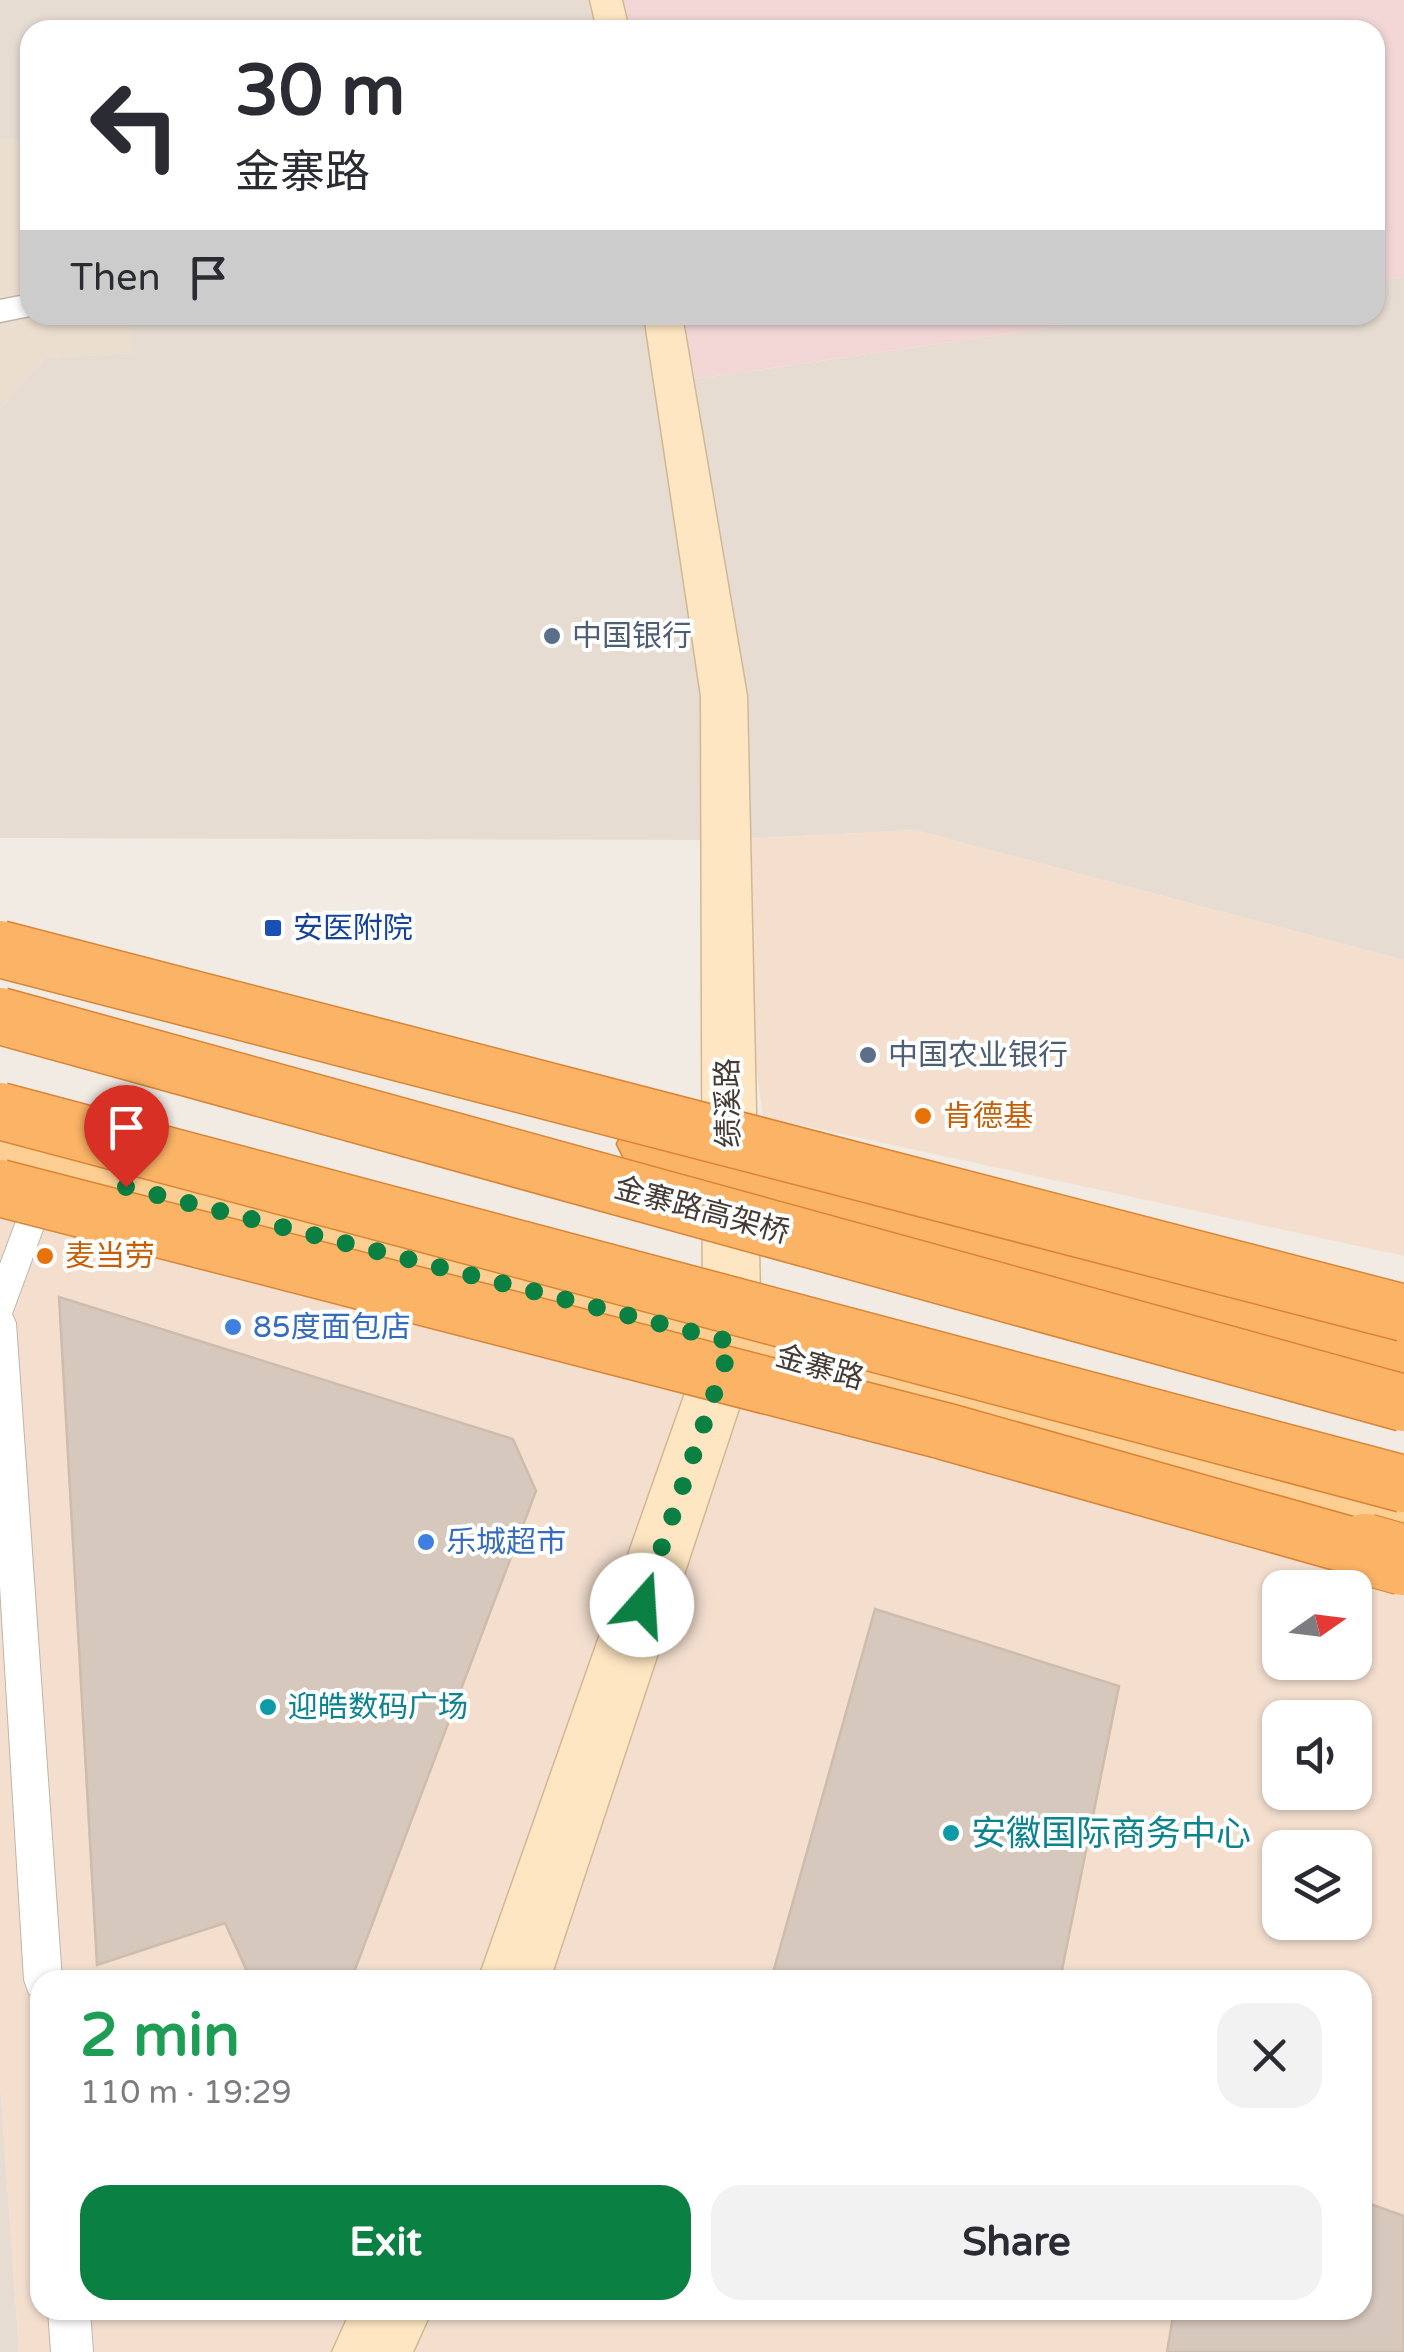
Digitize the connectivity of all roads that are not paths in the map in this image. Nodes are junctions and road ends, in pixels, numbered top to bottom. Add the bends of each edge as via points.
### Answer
1 (665, 325) edge
2 (0, 948) edge
3 (0, 970) edge
4 (0, 1016) edge
5 (0, 1111) edge
6 (728, 1167) junction
7 (17, 1170) edge
8 (0, 1306) edge
9 (1404, 1313) edge
10 (0, 1324) edge
11 (732, 1342) junction
12 (1404, 1347) edge
13 (1404, 1403) edge
14 (1404, 1484) edge
15 (1404, 1529) edge
16 (1404, 1560) edge
17 (43, 1970) edge
18 (517, 1970) edge
19 (69, 2320) edge
20 (387, 2320) edge
21 (72, 2352) edge
22 (371, 2352) edge

1 - 6 street, 绩溪路 via 724,696
2 - 9 highway, bridge
3 - 6 highway
4 - 13 highway, 金寨路高架桥, bridge
5 - 14 highway, bridge
6 - 11 street, 绩溪路
6 - 12 highway
7 - 8 lane
7 - 11 main road, 金寨路
7 - 16 highway, bridge
10 - 17 lane
11 - 15 main road, 金寨路
11 - 18 street, 绩溪路
19 - 21 lane
20 - 22 street

